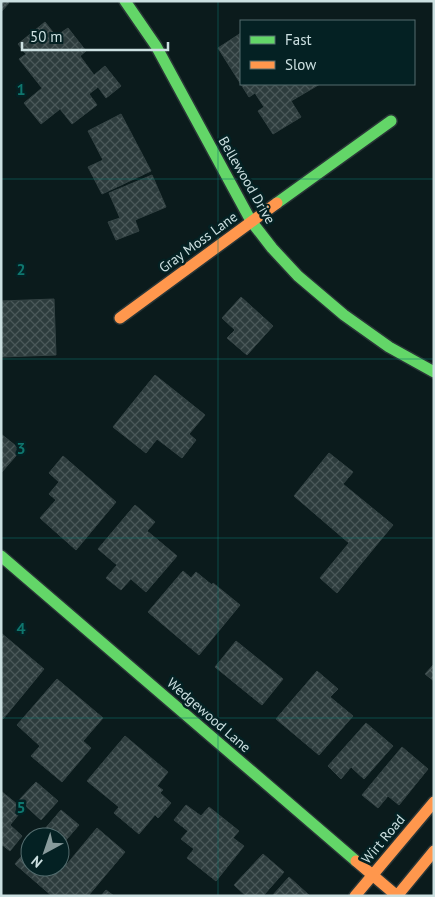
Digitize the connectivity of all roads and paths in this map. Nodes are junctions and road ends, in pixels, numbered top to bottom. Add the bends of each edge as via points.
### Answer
1 (125, 1) edge
2 (392, 121) dead end
3 (251, 221) junction
4 (120, 318) dead end
5 (434, 372) edge
6 (1, 556) edge
7 (434, 802) edge
8 (434, 851) edge
9 (372, 875) junction
10 (355, 896) edge
11 (398, 896) edge

1 - 3 street, Bellewood Drive via 156,46
2 - 3 street, Gray Moss Lane
3 - 4 street, Gray Moss Lane
3 - 5 street, Bellewood Drive via 298,276 344,315 389,347
6 - 9 street, Wedgewood Lane
7 - 9 street, Wirt Road
8 - 11 street
9 - 10 street, Wirt Road
9 - 11 street, Wedgewood Lane

